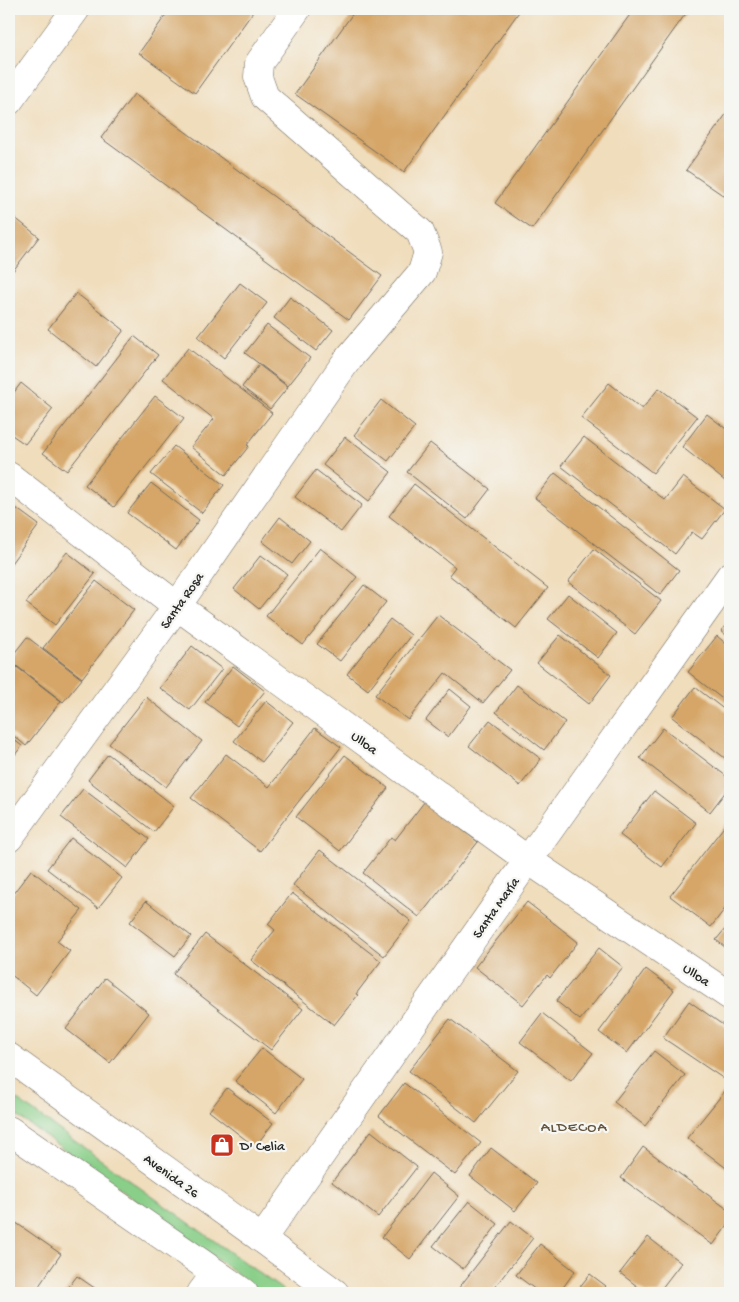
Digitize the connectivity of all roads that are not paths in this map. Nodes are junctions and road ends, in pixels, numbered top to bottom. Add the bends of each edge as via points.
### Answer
1 (76, 9) edge
2 (297, 9) edge
3 (9, 102) edge
4 (9, 476) edge
5 (730, 576) edge
6 (177, 606) junction
7 (9, 838) edge
8 (528, 860) junction
9 (730, 996) edge
10 (9, 1057) edge
11 (9, 1130) edge
12 (262, 1239) junction
13 (209, 1283) edge
14 (244, 1293) edge
15 (335, 1293) edge

1 - 3 street
2 - 6 street, Santa Rosa via 258,63 258,78 265,97 420,232 428,252 422,272 348,359
4 - 6 street, Ulloa
5 - 8 street, Santa María
6 - 7 street, Santa Rosa
6 - 8 street, Ulloa
8 - 9 street, Ulloa
8 - 12 street, Santa María
10 - 12 street, Avenida 26
11 - 13 street
12 - 15 street, Avenida 26
13 - 14 street

